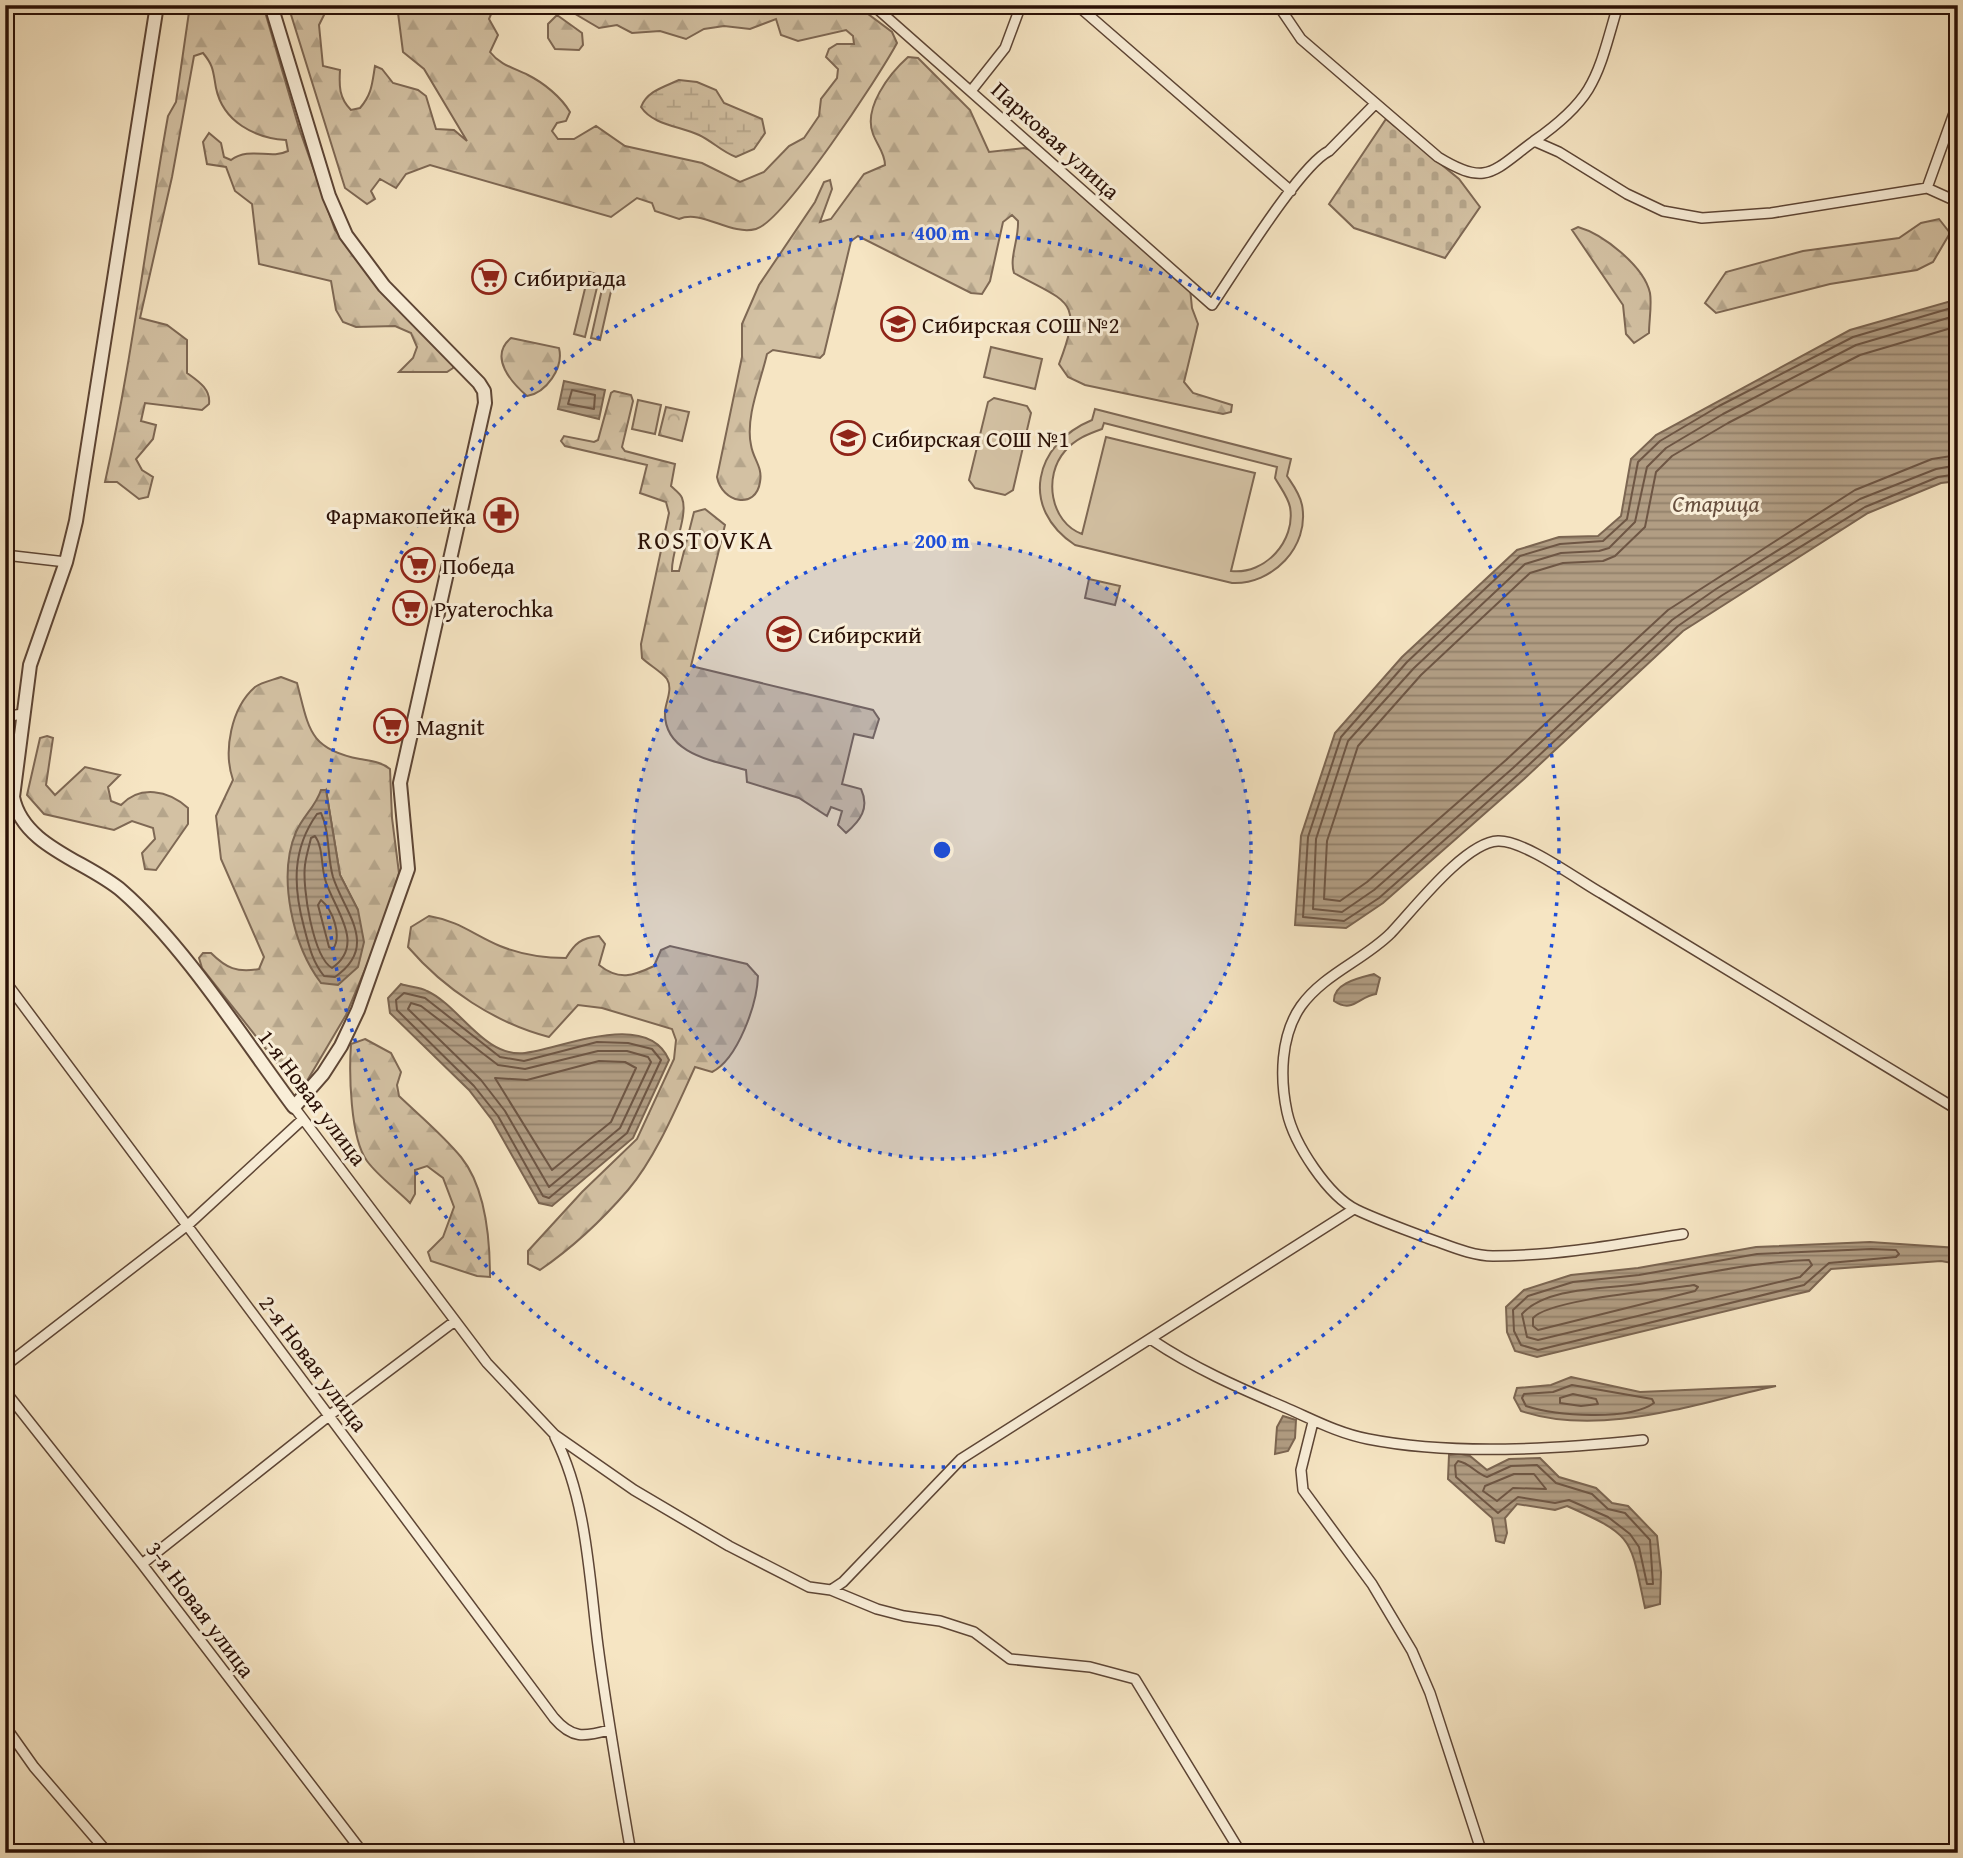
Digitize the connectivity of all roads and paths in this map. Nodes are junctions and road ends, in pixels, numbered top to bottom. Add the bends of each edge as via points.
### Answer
1 (157, 5) edge
2 (271, 5) edge
3 (873, 5) edge
4 (1021, 5) edge
5 (1077, 5) edge
6 (1278, 5) edge
7 (1618, 5) edge
8 (971, 91) junction
9 (1958, 102) edge
10 (1375, 104) junction
11 (1534, 141) junction
12 (1927, 188) junction
13 (1291, 191) junction
14 (1958, 202) edge
15 (5, 555) edge
16 (66, 562) junction
17 (22, 714) junction
18 (5, 717) edge
19 (16, 809) junction
20 (5, 824) edge
21 (5, 981) edge
22 (294, 1107) junction
23 (1958, 1110) edge
24 (303, 1119) junction
25 (1354, 1209) junction
26 (189, 1224) junction
27 (1683, 1234) dead end
28 (455, 1321) junction
29 (1152, 1340) junction
30 (5, 1366) edge
31 (5, 1391) edge
32 (330, 1415) junction
33 (1313, 1422) junction
34 (555, 1436) junction
35 (1643, 1440) dead end
36 (142, 1564) junction
37 (831, 1590) junction
38 (5, 1726) edge
39 (609, 1730) junction
40 (108, 1853) edge
41 (363, 1853) edge
42 (631, 1853) edge
43 (1241, 1853) edge
44 (1482, 1853) edge

1 - 16 street
2 - 22 street via 329,196 346,235 384,286 479,383 485,402 400,783 408,869 341,1046
3 - 8 street, Парковая улица
4 - 8 street via 1005,48
5 - 13 street
6 - 10 street via 1301,39
7 - 11 street via 1587,96
8 - 13 street, Парковая улица via 1212,305
9 - 12 street
10 - 11 street via 1463,172 1482,174 1497,169
10 - 13 street
11 - 12 street via 1663,211 1702,218 1824,206
12 - 14 street
15 - 16 street
16 - 17 street via 34,648
17 - 18 street
17 - 19 street via 13,782
19 - 20 street
19 - 22 street, 1-я Новая улица via 44,842 106,878 150,919
21 - 26 street, 2-я Новая улица via 150,1179
22 - 24 street, 1-я Новая улица
23 - 25 street via 1594,889 1500,840 1471,853 1434,884 1390,934 1313,993 1293,1022 1284,1055 1288,1117 1309,1159
24 - 26 street
24 - 28 street, 1-я Новая улица
25 - 27 street via 1449,1246 1491,1256
25 - 29 street
26 - 30 street
26 - 32 street, 2-я Новая улица
28 - 32 street
28 - 34 street, 1-я Новая улица
29 - 33 street via 1199,1371
29 - 37 street via 961,1459 855,1571
31 - 36 street, 3-я Новая улица
32 - 36 street
32 - 39 street, 2-я Новая улица via 565,1730 587,1737
33 - 35 street via 1370,1439 1453,1447 1534,1448
33 - 44 street via 1301,1470 1303,1490 1372,1584 1412,1651
34 - 37 street via 729,1546 809,1587
34 - 39 street via 570,1466 581,1515
36 - 41 street, 3-я Новая улица
37 - 43 street via 877,1609 974,1632 1010,1659 1090,1667 1135,1679
38 - 40 street
39 - 42 street

